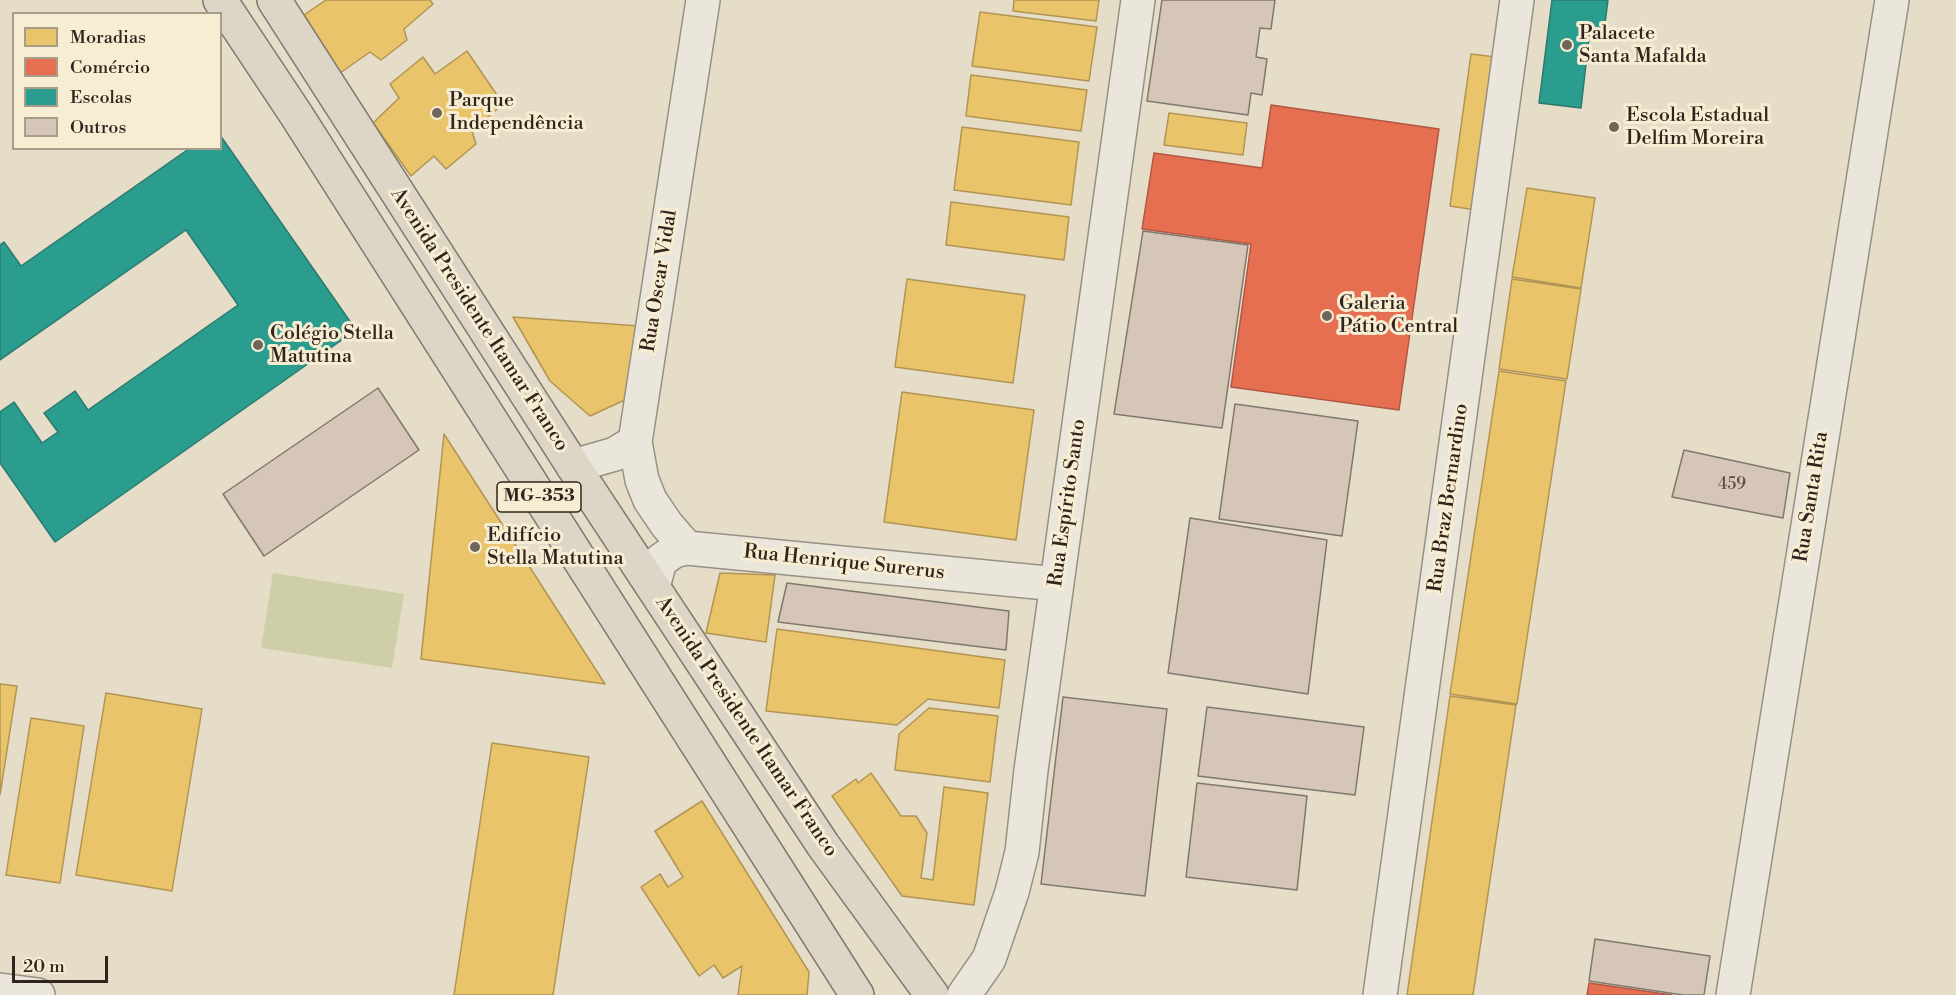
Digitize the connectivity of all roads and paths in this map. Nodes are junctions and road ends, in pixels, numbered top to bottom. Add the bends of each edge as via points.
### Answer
1 (220, 0) edge
2 (274, 0) edge
3 (703, 0) edge
4 (1138, 0) edge
5 (1517, 0) edge
6 (1892, 0) edge
7 (635, 441) junction
8 (573, 466) junction
9 (687, 548) junction
10 (1057, 584) junction
11 (653, 587) junction
12 (0, 990) edge
13 (38, 995) edge
14 (857, 995) edge
15 (932, 995) edge
16 (964, 995) edge
17 (1380, 995) edge
18 (1732, 995) edge

1 - 14 main road, MG-353
2 - 8 main road, Avenida Presidente Itamar Franco
3 - 7 street, Rua Oscar Vidal
4 - 10 street, Rua Espírito Santo
5 - 17 street, Rua Braz Bernardino
6 - 18 street, Rua Santa Rita
7 - 8 street via 615,454
7 - 9 street, Rua Oscar Vidal via 650,500
8 - 11 main road, Avenida Presidente Itamar Franco
9 - 10 street, Rua Henrique Surerus
9 - 11 street via 660,561
10 - 16 street, Rua Espírito Santo via 1020,862 989,959
11 - 15 main road, Avenida Presidente Itamar Franco via 823,845
12 - 13 street

